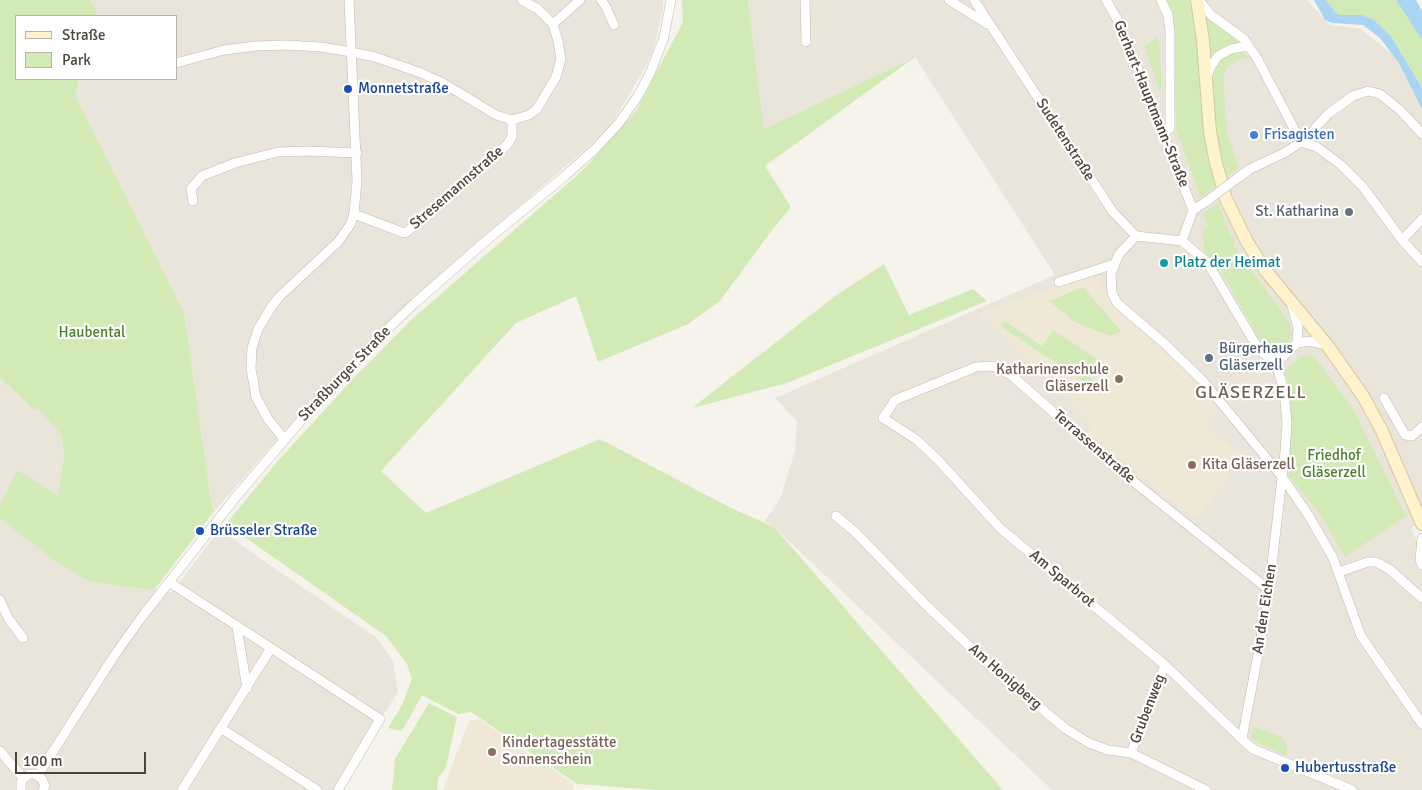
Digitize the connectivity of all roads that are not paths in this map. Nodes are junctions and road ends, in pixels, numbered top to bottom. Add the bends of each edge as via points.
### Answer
1 (349, 0) edge
2 (522, 0) edge
3 (580, 0) edge
4 (601, 0) edge
5 (671, 0) edge
6 (805, 0) edge
7 (949, 0) edge
8 (974, 0) edge
9 (1106, 0) edge
10 (1161, 0) edge
11 (1198, 0) edge
12 (553, 24) junction
13 (614, 25) dead end
14 (989, 25) junction
15 (806, 42) dead end
16 (1249, 46) junction
17 (351, 52) junction
18 (178, 62) edge
19 (1206, 80) junction
20 (512, 120) junction
21 (1163, 133) junction
22 (1422, 134) edge
23 (1304, 143) junction
24 (357, 153) junction
25 (193, 201) dead end
26 (1194, 210) junction
27 (354, 214) junction
28 (1422, 219) edge
29 (1136, 236) junction
30 (1402, 240) junction
31 (1182, 241) junction
32 (1422, 262) edge
33 (1114, 264) junction
34 (1059, 282) dead end
35 (1291, 303) junction
36 (1297, 343) junction
37 (1327, 345) junction
38 (1275, 361) junction
39 (1384, 398) dead end
40 (883, 418) joint
41 (1422, 427) edge
42 (284, 439) junction
43 (1283, 478) junction
44 (836, 516) dead end
45 (1422, 524) edge
46 (1422, 538) edge
47 (1422, 564) edge
48 (1339, 572) junction
49 (169, 582) junction
50 (1269, 590) junction
51 (1422, 598) edge
52 (0, 600) edge
53 (237, 627) junction
54 (23, 638) dead end
55 (271, 648) junction
56 (1165, 665) junction
57 (247, 688) junction
58 (1422, 724) edge
59 (222, 729) junction
60 (1242, 739) junction
61 (0, 751) edge
62 (1131, 753) junction
63 (38, 775) junction
64 (23, 778) junction
65 (21, 790) edge
66 (44, 790) edge
67 (182, 790) edge
68 (317, 790) edge
69 (338, 790) edge
70 (1206, 790) edge
71 (1352, 790) edge

1 - 17 street
2 - 12 street via 538,8
3 - 12 street
4 - 13 street
5 - 42 street, Straßburger Straße via 664,37 651,71 619,123 566,176 416,302 347,370
6 - 15 street
7 - 14 street
8 - 14 street, Sudetenstraße
9 - 21 street, Gerhart-Hauptmann-Straße via 1117,19
10 - 21 street via 1168,15 1170,32 1170,128
11 - 16 street
11 - 19 main road
12 - 20 street via 560,59 556,77 537,109
14 - 29 street, Sudetenstraße via 1105,202
16 - 19 street via 1230,49 1218,56
16 - 23 street
17 - 18 street via 321,47 256,46 224,50
17 - 20 street via 421,73 496,115
17 - 24 street
19 - 35 main road via 1210,132 1226,199 1248,244
20 - 27 street, Stresemannstraße via 512,136 508,145 408,231 404,233
21 - 26 street, Gerhart-Hauptmann-Straße
22 - 23 street via 1380,94 1368,91 1353,96 1328,114
23 - 26 street, bridge via 1250,169
23 - 30 street via 1333,158 1363,187
24 - 25 street via 278,152 235,163 202,176 191,189
24 - 27 street
26 - 31 street
27 - 42 street via 338,242 280,296 255,336 251,377 264,413
28 - 30 street
29 - 31 street
29 - 33 street
30 - 32 street
31 - 38 street via 1207,262 1259,350
33 - 34 street
33 - 43 street via 1110,284 1117,303 1203,381
35 - 36 street via 1298,328
35 - 37 main road
36 - 37 street via 1309,341
36 - 38 street
37 - 45 main road via 1372,412
38 - 43 street, An den Eichen via 1284,390 1287,423
39 - 41 street via 1405,435 1412,436
40 - 50 street, Terrassenstraße via 895,400 976,367 993,366 1010,375 1119,470
40 - 56 street, Am Sparbrot via 917,440 1001,529
42 - 49 street, Straßburger Straße
43 - 48 street via 1326,544
43 - 50 street, An den Eichen
44 - 62 street, Am Honigberg via 991,667 1066,729 1098,747
46 - 47 street
48 - 51 street via 1376,562 1390,569
48 - 58 street via 1361,636
49 - 53 street
49 - 63 street, Straßburger Straße via 114,656
50 - 60 street, An den Eichen
52 - 54 street
53 - 55 street
53 - 57 street
55 - 57 street
55 - 69 street via 380,719
56 - 60 street, Am Sparbrot
56 - 62 street, Grubenweg
57 - 59 street
59 - 67 street
59 - 68 street
60 - 71 street via 1253,749
61 - 64 street
62 - 70 street, Am Honigberg
63 - 64 street via 30,774
63 - 66 street via 44,783
64 - 65 street

